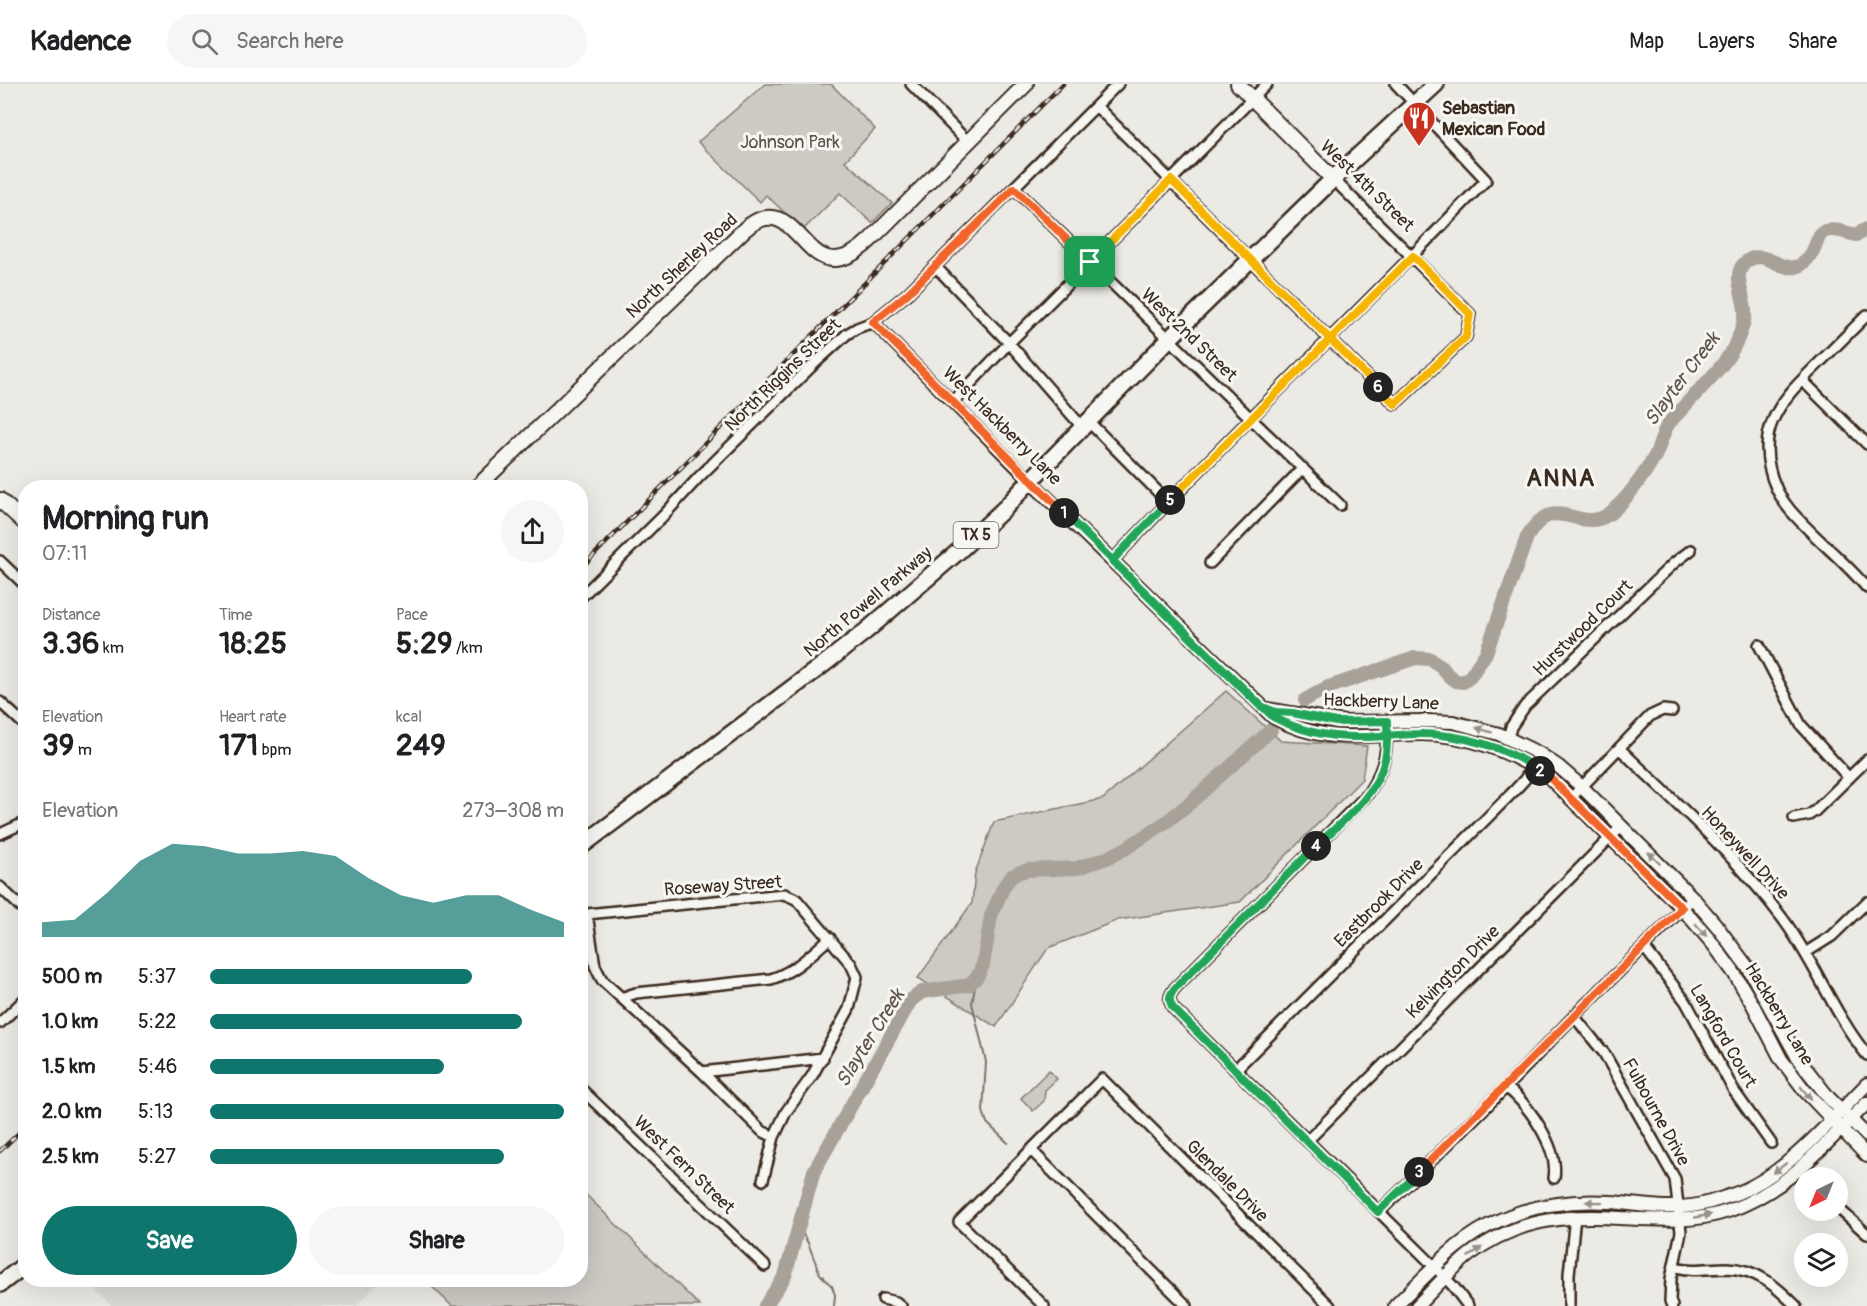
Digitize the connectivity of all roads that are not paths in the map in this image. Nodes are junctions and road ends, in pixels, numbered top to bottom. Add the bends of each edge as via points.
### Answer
1 (911, 84) edge
2 (1026, 84) edge
3 (1118, 84) edge
4 (1238, 84) edge
5 (1267, 84) edge
6 (1396, 84) edge
7 (1436, 84) edge
8 (1252, 98) junction
9 (1414, 104) junction
10 (1096, 106) junction
11 (968, 142) junction
12 (1333, 179) junction
13 (1171, 180) junction
14 (1014, 188) junction
15 (1413, 256) junction
16 (1251, 260) junction
17 (1090, 262) junction
18 (935, 266) junction
19 (1867, 315) edge
20 (873, 322) junction
21 (1170, 339) junction
22 (1331, 339) junction
23 (1009, 343) junction
24 (1802, 380) junction
25 (952, 402) junction
26 (1252, 418) junction
27 (1086, 425) junction
28 (1867, 444) edge
29 (1303, 468) junction
30 (484, 480) edge
31 (1030, 481) junction
32 (1, 502) edge
33 (1168, 502) junction
34 (1341, 505) dead end
35 (18, 517) edge
36 (1691, 550) dead end
37 (0, 561) edge
38 (1112, 561) junction
39 (1210, 563) dead end
40 (18, 578) edge
41 (1867, 588) edge
42 (588, 590) edge
43 (1758, 645) dead end
44 (0, 702) edge
45 (1260, 706) junction
46 (1672, 711) dead end
47 (18, 719) edge
48 (1387, 721) junction
49 (1387, 736) junction
50 (1508, 738) junction
51 (1619, 748) junction
52 (1540, 754) junction
53 (1867, 760) edge
54 (1533, 766) junction
55 (1849, 778) junction
56 (1582, 787) junction
57 (1571, 798) junction
58 (1794, 818) dead end
59 (18, 826) edge
60 (1622, 826) junction
61 (0, 834) edge
62 (1611, 837) junction
63 (588, 841) edge
64 (0, 888) edge
65 (1693, 898) junction
66 (1867, 902) edge
67 (18, 905) edge
68 (1682, 908) junction
69 (588, 913) edge
70 (588, 932) edge
71 (830, 938) junction
72 (1644, 948) junction
73 (1805, 953) junction
74 (621, 998) junction
75 (18, 1006) edge
76 (1574, 1016) junction
77 (0, 1023) edge
78 (1867, 1055) edge
79 (823, 1058) junction
80 (1235, 1070) junction
81 (702, 1072) junction
82 (1867, 1084) edge
83 (1506, 1087) junction
84 (588, 1096) edge
85 (1867, 1103) edge
86 (1841, 1110) junction
87 (1831, 1119) junction
88 (1850, 1120) junction
89 (1840, 1130) junction
90 (1867, 1136) edge
91 (774, 1137) junction
92 (1307, 1141) junction
93 (1771, 1143) dead end
94 (1031, 1150) junction
95 (1867, 1156) edge
96 (1554, 1178) dead end
97 (763, 1180) dead end
98 (1679, 1208) junction
99 (1378, 1212) junction
100 (1575, 1216) junction
101 (1848, 1217) edge
102 (1680, 1221) junction
103 (1867, 1234) edge
104 (765, 1266) dead end
105 (1675, 1266) junction
106 (1435, 1267) junction
107 (18, 1270) edge
108 (1445, 1278) junction
109 (0, 1284) edge
110 (883, 1299) dead end
111 (901, 1306) edge
112 (1044, 1306) edge
113 (1187, 1306) edge
114 (1330, 1306) edge
115 (1395, 1306) edge
116 (1417, 1306) edge
117 (1468, 1306) edge
118 (1569, 1306) edge
119 (1672, 1306) edge
120 (1796, 1306) edge

1 - 11 street
2 - 11 main road, North Sherley Road
3 - 10 street, North Riggins Street
4 - 8 main road, West 4th Street
5 - 8 street
6 - 9 street
7 - 9 main road, TX 5
8 - 12 main road, West 4th Street
8 - 13 street
9 - 12 main road, TX 5
9 - 15 street via 1486,180
10 - 13 street
10 - 14 street, North Riggins Street
11 - 30 main road, North Sherley Road via 865,244 843,258 822,256 775,219 765,218 751,225
12 - 15 street, West 4th Street
12 - 16 main road, North Powell Parkway / TX 5
13 - 16 street
13 - 17 street
14 - 17 street, West 2nd Street
14 - 18 street, North Riggins Street
15 - 22 street
15 - 22 street, West 4th Street via 1470,314 1466,337 1395,404
16 - 21 main road, North Powell Parkway / TX 5
16 - 22 street
17 - 21 street, West 2nd Street
17 - 23 street
18 - 20 street, North Riggins Street
18 - 23 street
19 - 24 street
20 - 25 street, West Hackberry Lane
20 - 42 street, North Riggins Street via 847,334 814,364
21 - 26 street, West 2nd Street
21 - 27 main road, North Powell Parkway / TX 5
22 - 26 street
23 - 25 street
23 - 27 street
24 - 28 street
24 - 41 street via 1773,421 1768,439 1772,479 1791,511
25 - 31 street, West Hackberry Lane
26 - 29 street, West 2nd Street
26 - 33 street
27 - 31 main road, North Powell Parkway / TX 5
27 - 33 street
29 - 34 street, West 2nd Street
29 - 39 street
31 - 38 street, West Hackberry Lane
31 - 63 main road, North Powell Parkway / TX 5 via 1005,508 866,631
32 - 35 main road
33 - 38 street
36 - 50 street, Hurstwood Court via 1526,705
37 - 40 street
38 - 45 street, West Hackberry Lane
43 - 55 street via 1801,725
44 - 47 street
45 - 48 street, Hackberry Lane via 1336,722
45 - 49 street, Hackberry Lane via 1279,720 1308,731 1350,737
46 - 51 street via 1650,716
48 - 49 street
50 -> 48 street, Hackberry Lane via 1454,722
49 - 54 street, Hackberry Lane via 1422,734 1474,741
49 - 80 street via 1385,759 1367,795 1169,995 1173,1008
50 - 52 street, Hackberry Lane
51 - 56 street
51 - 73 street, Honeywell Drive via 1743,869
52 - 54 street, Eastbrook Drive
52 - 56 street, Hackberry Lane
53 - 55 street
54 - 57 street, Hackberry Lane
54 - 80 street, Eastbrook Drive via 1515,790
55 - 58 street via 1815,811
56 - 57 street
56 - 60 street, Hackberry Lane
57 - 62 street, Hackberry Lane
59 - 61 street
60 - 62 street, Kelvington Drive
65 -> 60 street, Hackberry Lane
62 - 68 street, Hackberry Lane
62 - 92 street, Kelvington Drive
64 - 67 street
65 - 68 street
65 - 86 street, Hackberry Lane via 1732,944 1799,1060
66 - 73 street via 1832,936
68 - 72 street
68 -> 87 street, Hackberry Lane via 1734,973 1781,1059
69 - 71 street, Roseway Street via 784,894 796,899
70 - 74 street via 602,980
71 - 74 street via 787,974 771,979 636,993
71 - 79 street, Roseway Street via 857,977 849,1010
72 - 76 street
72 - 93 street, Langford Court via 1686,1002 1734,1091
73 - 78 street, Honeywell Drive via 1850,1033
74 - 81 street
75 - 77 street
76 - 83 street
76 - 98 street, Fulbourne Drive via 1604,1053 1675,1179
79 - 81 street
79 - 91 street, Roseway Street
80 - 92 street
81 - 91 street via 762,1131
82 - 86 street
83 - 96 street via 1532,1114 1552,1153
83 - 99 street
84 - 104 street, West Fern Street
85 - 88 street
86 - 87 street
86 - 88 street, Hackberry Lane
87 - 89 street, Hackberry Lane
87 -> 98 street via 1772,1174 1742,1191
88 - 89 street
88 - 90 street, Hackberry Lane
89 - 95 street, Hackberry Lane
102 -> 89 street via 1725,1212 1767,1194
91 - 97 street, Roseway Street
92 - 99 street
94 - 112 street via 959,1222
94 - 113 street
94 - 114 street, Glendale Drive via 1102,1078
98 - 102 street, Fulbourne Drive
98 -> 106 street via 1598,1202 1546,1205 1493,1224
99 - 106 street
100 - 102 street
108 -> 100 street via 1470,1255 1517,1229 1542,1220
100 - 118 street
101 - 103 street
102 - 105 street, Fulbourne Drive
105 - 119 street, Fulbourne Drive via 1671,1279
105 - 120 street via 1691,1271 1746,1270 1762,1276
106 - 108 street
106 - 115 street
107 - 109 main road
108 - 116 street
108 - 117 street
110 - 111 street

